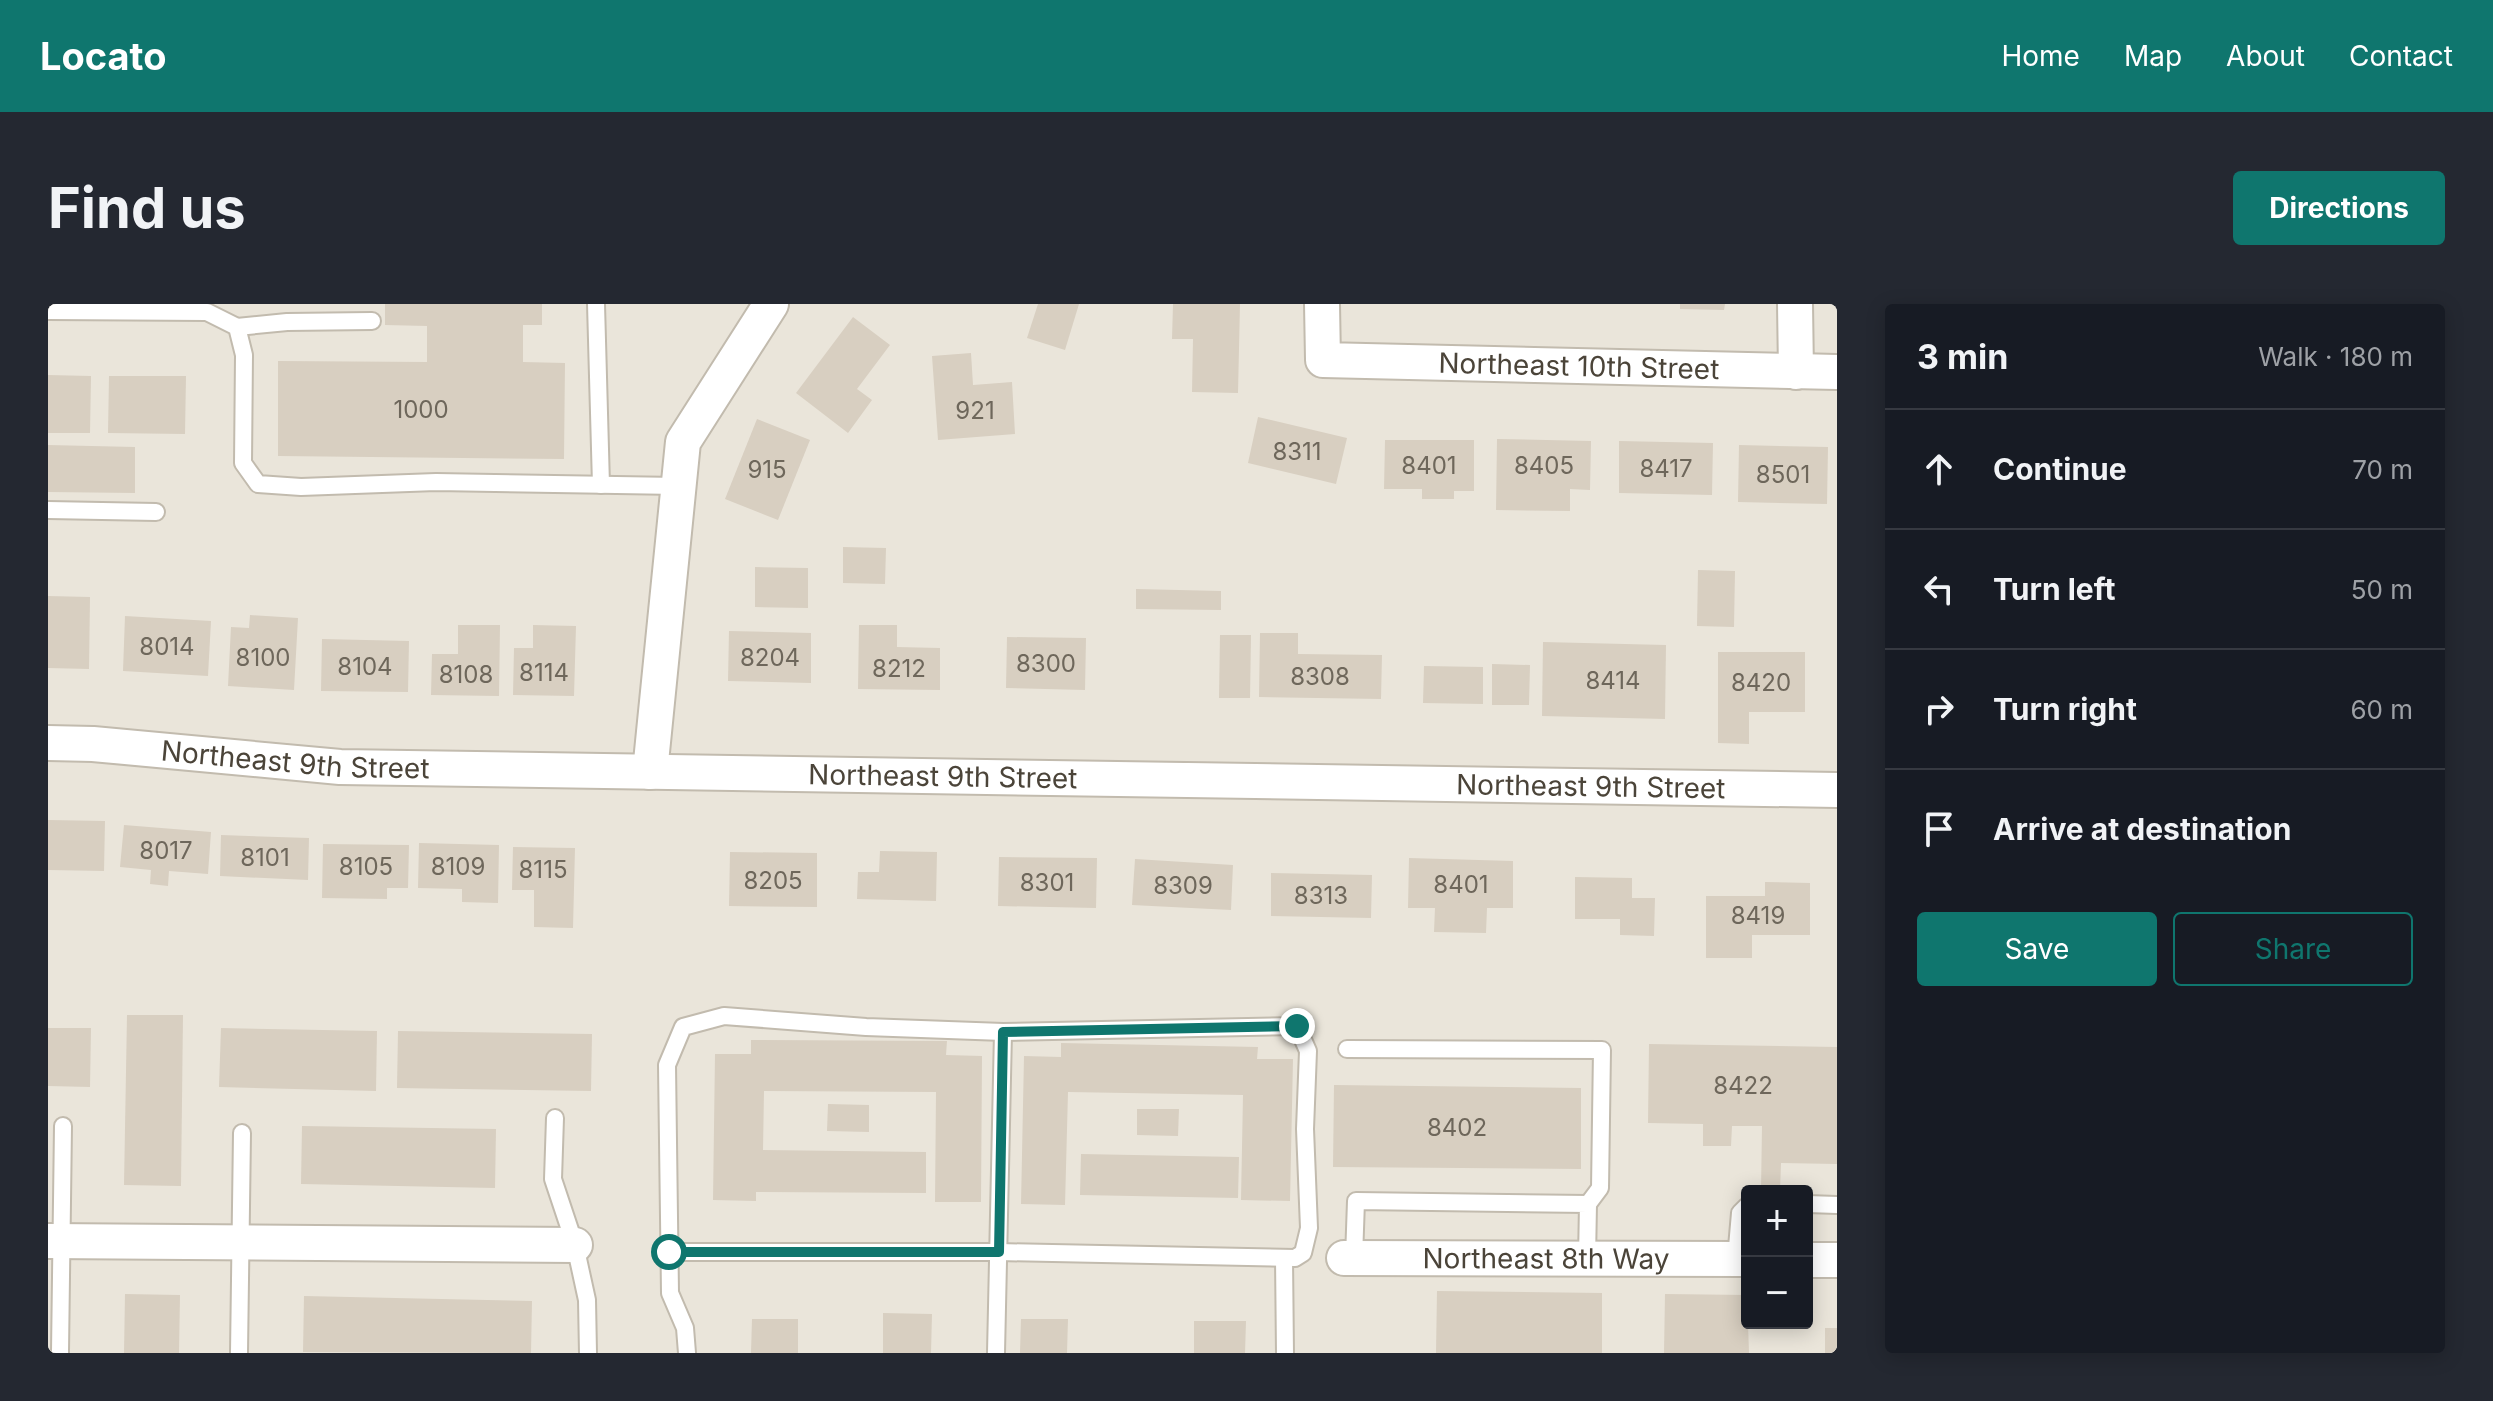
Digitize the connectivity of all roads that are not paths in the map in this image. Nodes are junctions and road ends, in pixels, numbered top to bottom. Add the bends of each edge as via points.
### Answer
1 (596, 304) edge
2 (771, 304) edge
3 (1322, 304) edge
4 (1795, 304) edge
5 (48, 311) edge
6 (372, 321) dead end
7 (237, 327) junction
8 (1796, 372) junction
9 (1837, 372) edge
10 (601, 485) junction
11 (678, 486) junction
12 (48, 510) edge
13 (156, 512) dead end
14 (48, 743) edge
15 (650, 772) junction
16 (1837, 790) edge
17 (1003, 1032) junction
18 (1347, 1049) dead end
19 (555, 1118) dead end
20 (63, 1126) dead end
21 (242, 1133) dead end
22 (1588, 1204) junction
23 (1813, 1204) edge
24 (1837, 1205) edge
25 (1741, 1212) edge
26 (1741, 1236) edge
27 (54, 1242) edge
28 (240, 1243) junction
29 (575, 1245) junction
30 (669, 1252) junction
31 (999, 1252) junction
32 (1284, 1258) junction
33 (1349, 1258) joint
34 (1587, 1259) junction
35 (1741, 1259) edge
36 (1813, 1260) edge
37 (1837, 1260) edge
38 (60, 1352) edge
39 (239, 1353) edge
40 (588, 1353) edge
41 (687, 1353) edge
42 (996, 1353) edge
43 (1285, 1353) edge

1 - 10 lane
2 - 11 street via 683,442
3 - 8 street, Northeast 10th Street via 1323,360
4 - 8 street
5 - 7 lane via 207,312
6 - 7 lane
7 - 10 lane via 244,355 243,463 258,484
8 - 9 street, Northeast 10th Street
10 - 11 lane
11 - 15 street
12 - 13 lane
14 - 15 street, Northeast 9th Street via 340,767
15 - 16 street, Northeast 9th Street
17 - 30 lane via 724,1016 683,1027 667,1065
17 - 31 lane
17 - 32 lane via 1297,1026 1308,1051 1309,1228 1303,1253
18 - 22 lane via 1602,1050 1600,1188
19 - 29 lane via 553,1179
20 - 27 lane
21 - 28 lane
22 - 33 lane via 1356,1201
22 - 34 lane
23 - 24 lane
25 - 26 lane
27 - 28 street
27 - 38 lane
28 - 29 street
28 - 39 lane
29 - 40 lane via 587,1300
30 - 31 lane
30 - 41 lane via 670,1293 685,1328
31 - 32 lane
31 - 42 lane
32 - 43 lane
33 - 34 street, Northeast 8th Way
34 - 35 street, Northeast 8th Way
36 - 37 street

